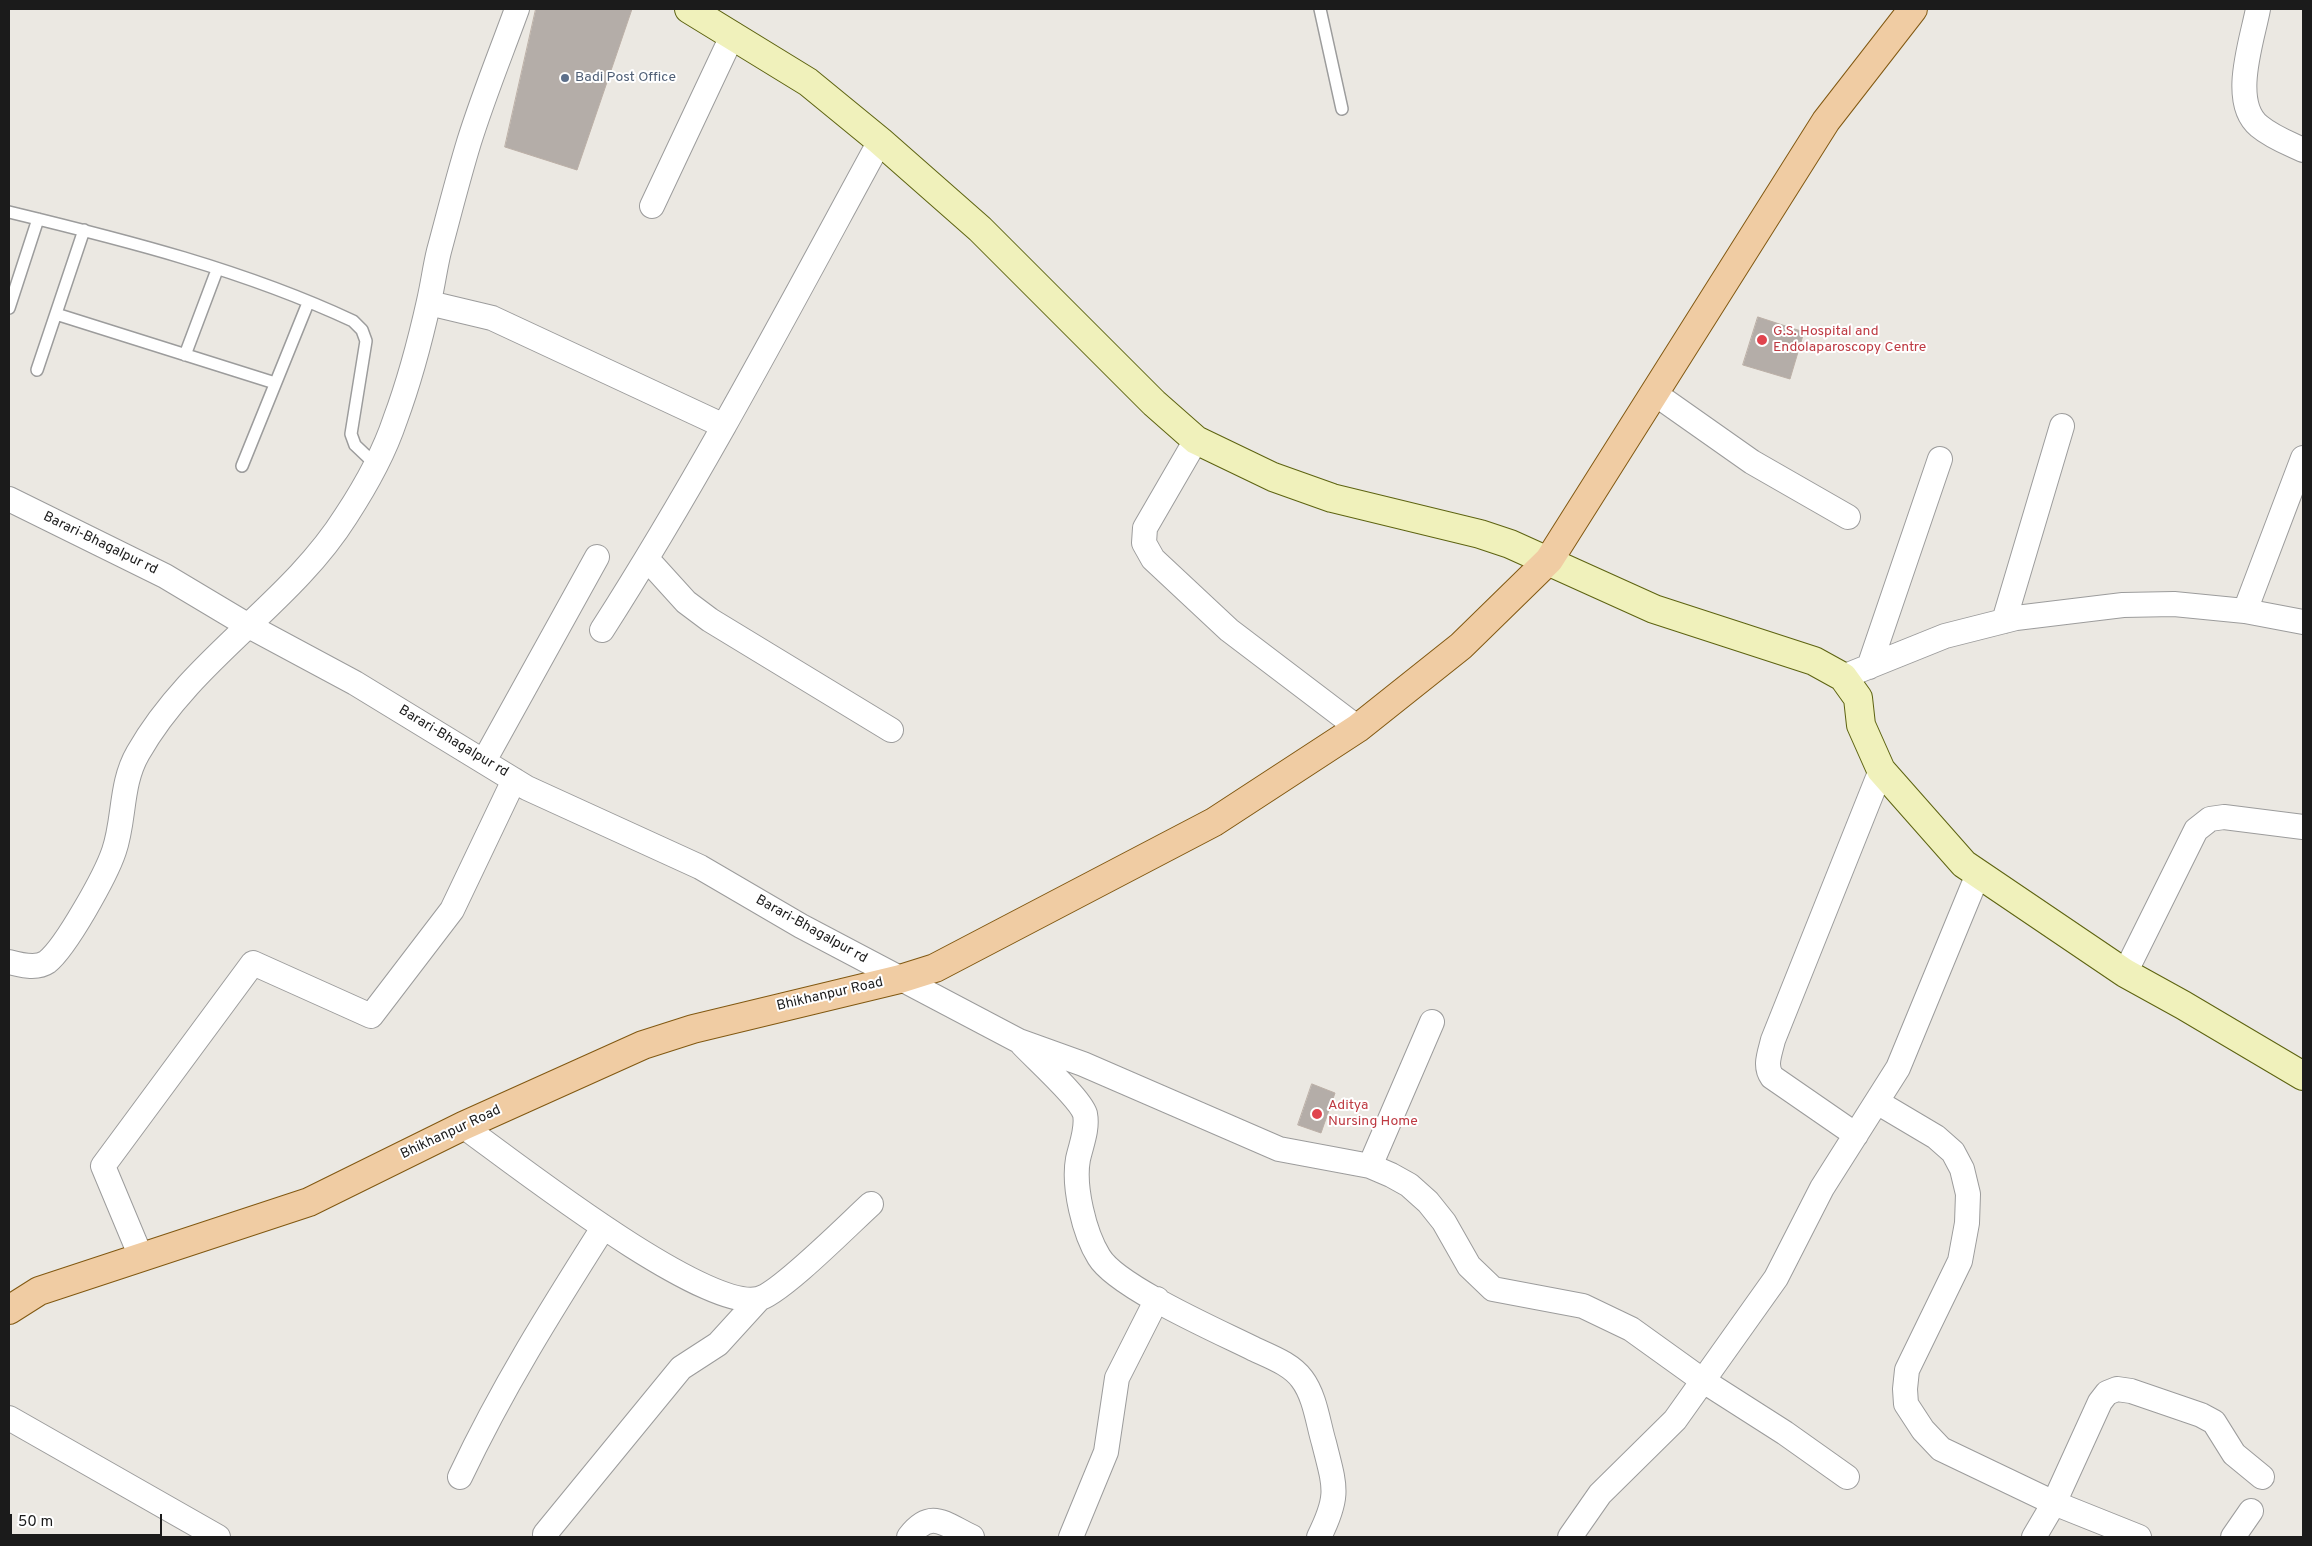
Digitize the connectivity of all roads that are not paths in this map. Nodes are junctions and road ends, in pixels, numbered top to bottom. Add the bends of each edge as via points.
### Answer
1 (518, 9) edge
2 (689, 9) edge
3 (1320, 9) edge
4 (1913, 9) edge
5 (2258, 9) edge
6 (732, 34) junction
7 (1342, 109) dead end
8 (880, 141) junction
9 (2303, 150) edge
10 (652, 206) dead end
11 (9, 212) edge
12 (38, 219) junction
13 (84, 230) junction
14 (218, 270) junction
15 (308, 303) junction
16 (428, 303) junction
17 (9, 308) edge
18 (56, 314) junction
19 (185, 355) junction
20 (37, 370) dead end
21 (275, 383) junction
22 (1654, 392) junction
23 (724, 426) junction
24 (2062, 426) dead end
25 (1196, 440) junction
26 (2303, 458) edge
27 (1940, 459) dead end
28 (375, 464) junction
29 (242, 466) dead end
30 (9, 499) edge
31 (1848, 517) dead end
32 (597, 557) dead end
33 (647, 559) junction
34 (1549, 560) junction
35 (2244, 611) junction
36 (2004, 621) junction
37 (2303, 622) edge
38 (247, 625) junction
39 (602, 630) dead end
40 (1869, 666) junction
41 (1843, 677) junction
42 (1358, 728) junction
43 (891, 730) dead end
44 (484, 761) junction
45 (1881, 770) junction
46 (514, 780) junction
47 (2303, 827) edge
48 (1971, 869) junction
49 (9, 962) edge
50 (2125, 973) junction
51 (900, 979) junction
52 (1432, 1022) dead end
53 (1019, 1041) junction
54 (2303, 1076) edge
55 (1877, 1102) junction
56 (463, 1126) junction
57 (1856, 1135) junction
58 (1370, 1166) junction
59 (871, 1204) dead end
60 (603, 1228) junction
61 (142, 1257) junction
62 (759, 1299) junction
63 (1157, 1299) junction
64 (9, 1310) edge
65 (1702, 1380) junction
66 (9, 1418) edge
67 (2262, 1476) dead end
68 (460, 1477) dead end
69 (1847, 1477) dead end
70 (2054, 1503) junction
71 (2251, 1511) dead end
72 (546, 1534) dead end
73 (218, 1537) edge
74 (909, 1537) edge
75 (972, 1537) edge
76 (1071, 1537) edge
77 (1319, 1537) edge
78 (1570, 1537) edge
79 (2034, 1537) edge
80 (2140, 1537) edge
81 (2232, 1537) edge

1 - 16 street via 470,140 436,261
2 - 6 street
3 - 7 lane
4 - 22 main road, Bhikhanpur Road via 1826,121
5 - 9 street via 2243,87 2246,108 2258,126
6 - 8 street via 808,82
6 - 10 street
8 - 23 street
8 - 25 street via 980,228 1154,403
11 - 12 lane
12 - 13 lane
12 - 17 lane
13 - 14 lane
13 - 18 lane
14 - 15 lane
14 - 19 lane
15 - 21 lane
15 - 28 lane via 353,321 362,330 366,341 351,434 355,445
16 - 23 street via 492,318
16 - 28 street via 395,422
18 - 19 lane
18 - 20 lane
19 - 21 lane
21 - 29 lane
22 - 31 street via 1752,462
22 - 34 main road, Bhikhanpur Road
23 - 33 street
24 - 36 street
25 - 34 street via 1273,477 1332,498 1480,534
25 - 42 street via 1145,528 1144,543 1153,559 1229,630
26 - 35 street
27 - 40 street
28 - 38 street via 345,518 321,549 284,592
30 - 38 street, Barari-Bhagalpur rd via 165,576
32 - 44 street
33 - 39 street
33 - 43 street via 686,602 710,620
34 - 41 street via 1654,609 1814,661
34 - 42 main road, Bhikhanpur Road via 1461,646
35 - 36 street via 2174,604 2123,605
35 - 37 street
36 - 40 street via 1945,636
38 - 44 street, Barari-Bhagalpur rd via 355,683
38 - 49 street via 212,658 169,707 137,754 125,786 114,851 79,920 58,950 45,964 26,966
40 - 41 street
41 - 45 street via 1858,698 1861,725
42 - 51 main road, Bhikhanpur Road via 1214,822 936,968
44 - 46 street, Barari-Bhagalpur rd
45 - 48 street
45 - 57 street via 1777,1031 1768,1064 1772,1077
46 - 51 street, Barari-Bhagalpur rd via 700,867
46 - 61 street via 452,910 371,1016 253,963 103,1166
47 - 50 street via 2224,817 2210,819 2203,824 2196,830
48 - 50 street
48 - 55 street via 1898,1068
50 - 54 street
51 - 53 street, Barari-Bhagalpur rd
51 - 56 main road, Bhikhanpur Road via 693,1028 643,1045
52 - 58 street
53 - 58 street via 1083,1064 1279,1149
53 - 63 street via 1074,1097 1084,1113 1085,1131 1077,1181 1081,1212 1099,1258 1123,1280
55 - 57 street
55 - 70 street via 1936,1137 1953,1152 1962,1169 1968,1194 1960,1261 1907,1370 1906,1404 1923,1430 1941,1449
56 - 60 street
56 - 61 main road, Bhikhanpur Road via 309,1202
57 - 65 street via 1822,1188 1776,1278
58 - 65 street via 1409,1185 1428,1202 1444,1222 1469,1266 1494,1289 1599,1312 1631,1329
59 - 62 street via 786,1281
60 - 62 street via 680,1274 726,1296 742,1300
60 - 68 street via 522,1357
61 - 64 main road, Bhikhanpur Road via 40,1291
62 - 72 street via 718,1344 681,1368
63 - 76 street via 1117,1378 1106,1452
63 - 77 street via 1287,1365 1302,1379 1312,1400 1334,1482 1334,1499
65 - 69 street
65 - 78 street via 1676,1420 1600,1494
66 - 73 street
67 - 70 street via 2234,1454 2214,1422 2140,1394 2117,1389 2107,1393 2100,1402
70 - 79 street
70 - 80 street
71 - 81 street
74 - 75 street via 918,1525 931,1520

